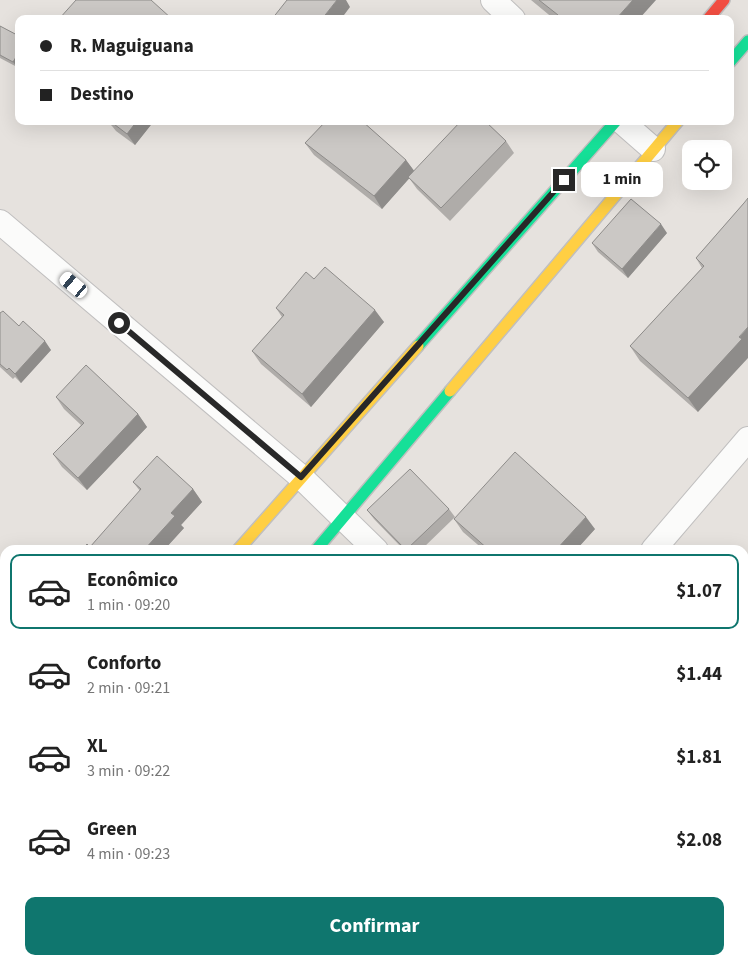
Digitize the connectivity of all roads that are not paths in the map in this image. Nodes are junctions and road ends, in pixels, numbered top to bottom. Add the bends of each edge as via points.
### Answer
1 (493, 0) edge
2 (724, 0) edge
3 (509, 15) edge
4 (711, 15) edge
5 (748, 41) edge
6 (734, 57) edge
7 (612, 125) edge
8 (626, 125) edge
9 (674, 125) edge
10 (653, 149) junction
11 (0, 222) edge
12 (748, 439) edge
13 (301, 477) junction
14 (342, 519) junction
15 (242, 545) edge
16 (320, 545) edge
17 (371, 545) edge
18 (657, 545) edge

1 - 3 street
2 - 4 street
5 - 6 street
7 - 13 street
8 - 10 street
9 - 10 street
10 - 14 street
11 - 13 street
12 - 18 street
13 - 14 street
13 - 15 street
14 - 16 street
14 - 17 street

